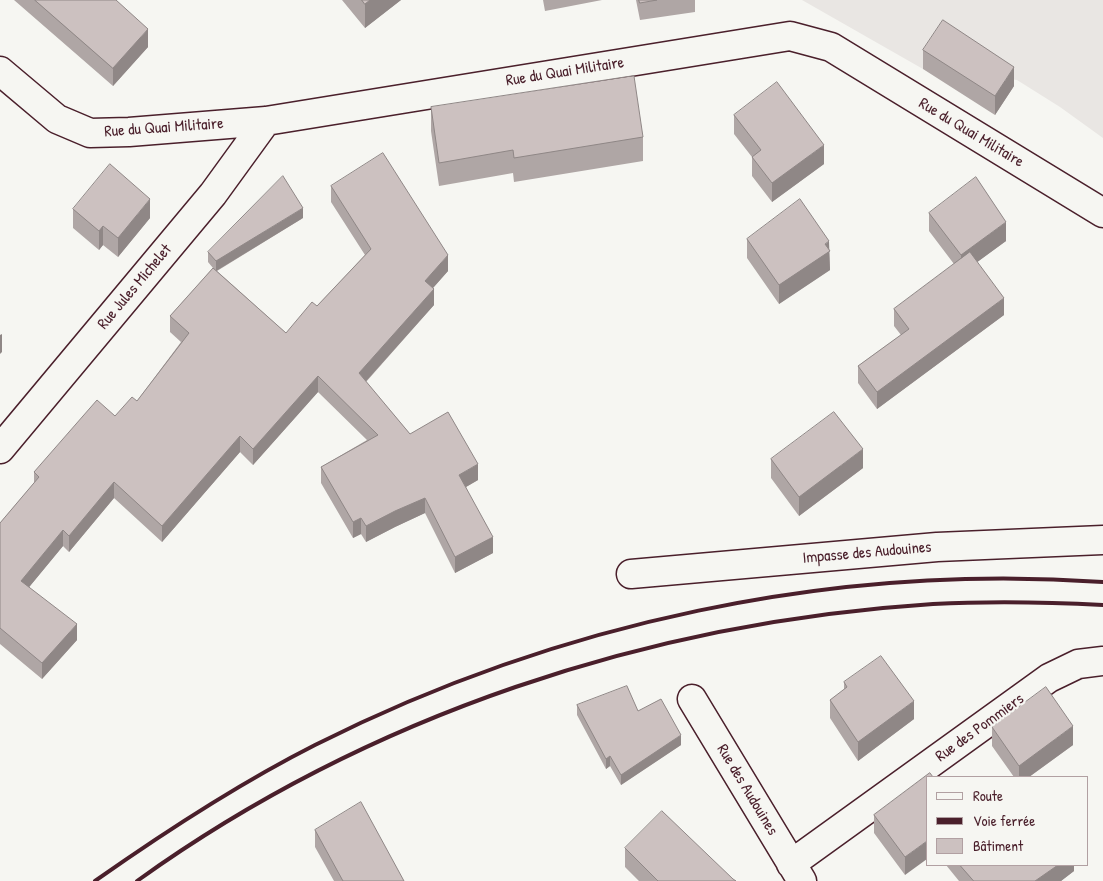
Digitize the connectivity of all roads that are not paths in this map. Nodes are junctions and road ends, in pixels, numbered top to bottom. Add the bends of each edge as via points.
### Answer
1 (0, 71) edge
2 (266, 121) junction
3 (1103, 213) edge
4 (0, 449) edge
5 (1103, 540) edge
6 (631, 574) dead end
7 (1103, 660) edge
8 (692, 699) dead end
9 (797, 872) edge

1 - 2 street, Rue du Quai Militaire via 56,119 90,133
2 - 3 street, Rue du Quai Militaire via 790,36 831,47
2 - 4 street, Rue Jules Michelet via 213,194
5 - 6 street, Impasse des Audouines via 937,547
7 - 9 street, Rue des Pommiers via 1078,664 1049,678
8 - 9 street, Rue des Audouines

